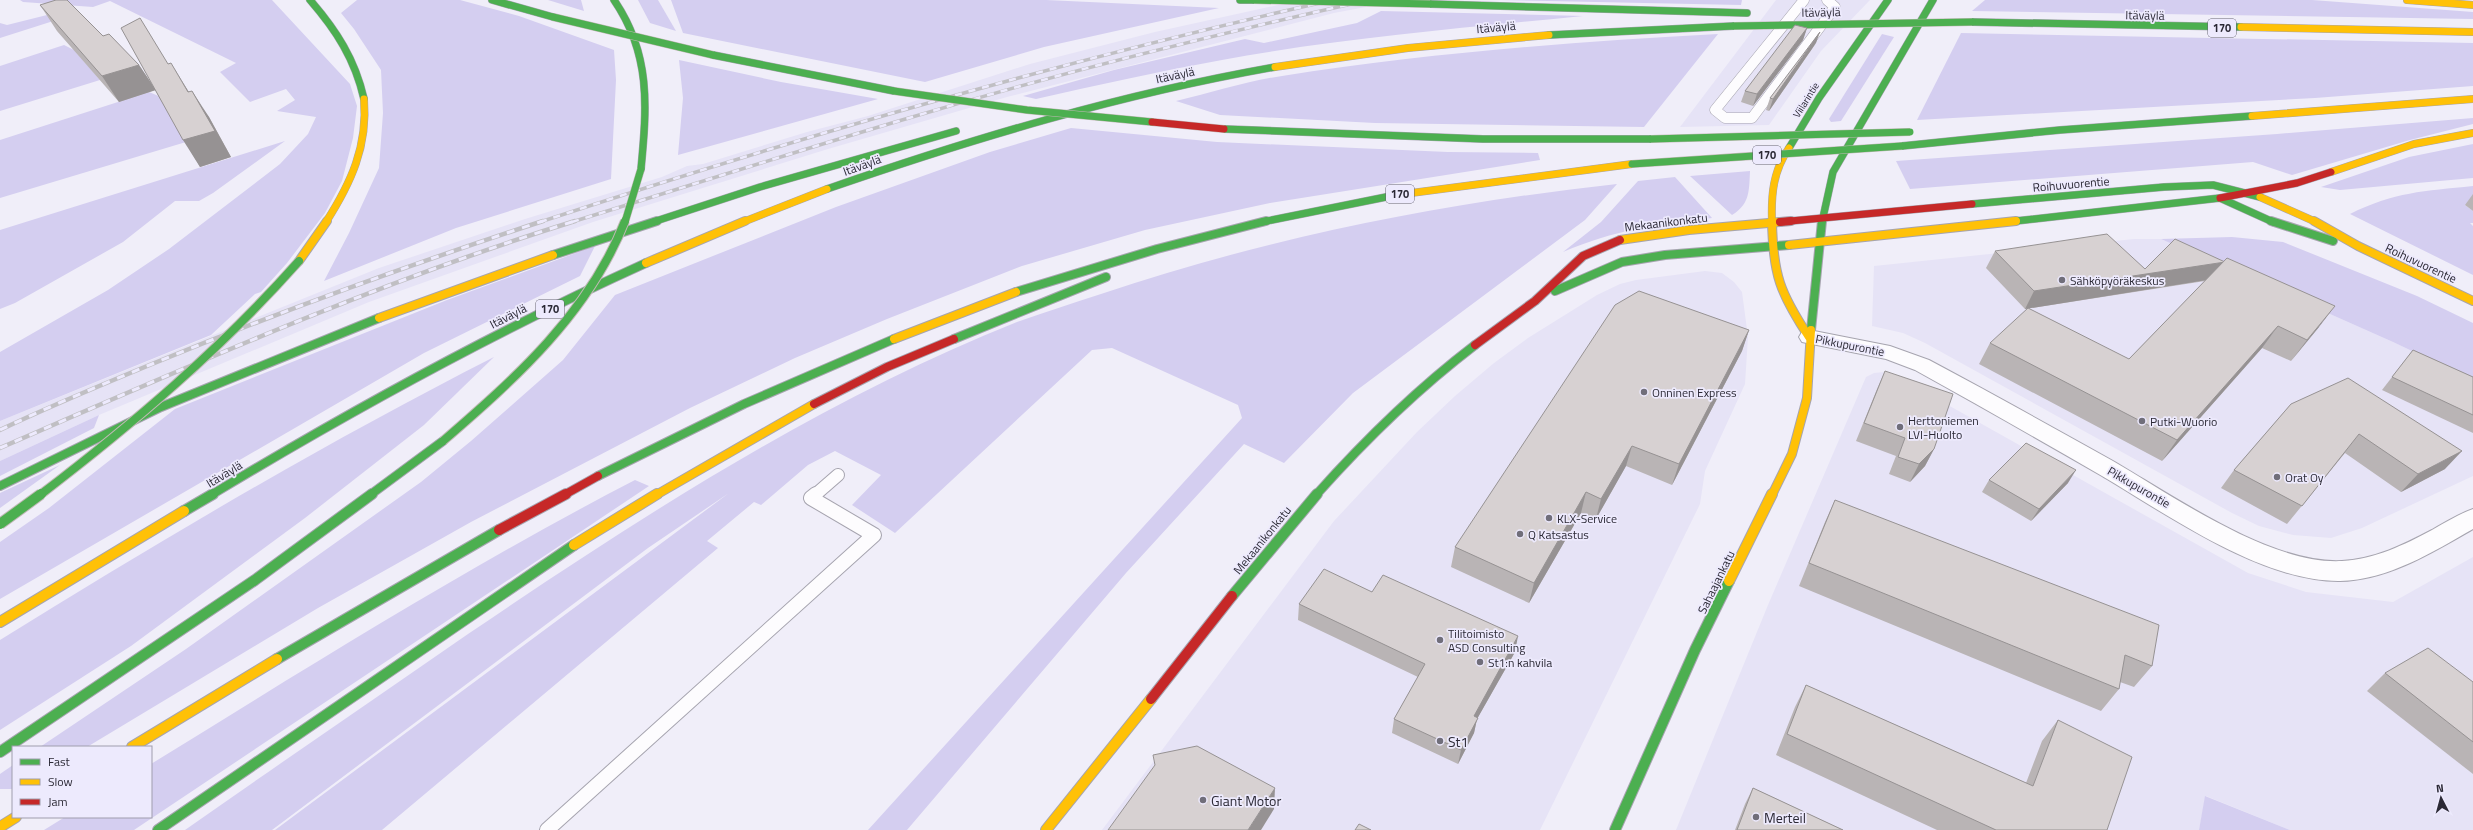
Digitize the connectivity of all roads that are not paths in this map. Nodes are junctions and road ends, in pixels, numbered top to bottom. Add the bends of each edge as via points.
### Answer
1 (310, 0) edge
2 (492, 0) edge
3 (614, 0) edge
4 (1240, 0) edge
5 (1254, 0) edge
6 (1804, 0) edge
7 (1827, 0) edge
8 (1888, 0) edge
9 (1933, 0) edge
10 (2407, 0) edge
11 (2473, 5) edge
12 (1751, 13) dead end
13 (1777, 13) dead end
14 (1972, 22) junction
15 (2473, 32) edge
16 (1143, 94) junction
17 (2473, 99) edge
18 (1014, 118) dead end
19 (968, 128) dead end
20 (2060, 130) junction
21 (1950, 131) dead end
22 (1914, 132) dead end
23 (2473, 133) edge
24 (2251, 193) junction
25 (2220, 198) junction
26 (1822, 219) junction
27 (1774, 223) junction
28 (1191, 239) junction
29 (1818, 243) junction
30 (2358, 246) junction
31 (1775, 247) junction
32 (1534, 301) junction
33 (2473, 301) edge
34 (1809, 338) junction
35 (838, 474) dead end
36 (0, 486) edge
37 (2473, 518) edge
38 (0, 524) edge
39 (0, 622) edge
40 (134, 746) edge
41 (0, 752) edge
42 (14, 818) edge
43 (0, 827) edge
44 (158, 830) edge
45 (547, 830) edge
46 (1046, 830) edge
47 (1615, 830) edge

1 - 38 main road, bridge via 346,45 360,75 366,106 360,157 351,182 318,236 250,318 124,430
2 - 22 main road, bridge via 713,55 894,90 1027,110 1224,129 1452,138 1651,139
3 - 41 main road, bridge via 630,23 642,57 646,126 641,168 629,214 612,252 597,279 570,317 494,398 443,441 255,580
4 - 5 main road
5 - 12 main road, bridge
6 - 7 lane via 1715,110 1724,118 1752,118 1835,7
8 - 27 main road, Viilarintie via 1819,98 1778,168 1773,190
9 - 26 main road via 1832,172
10 - 11 main road
13 - 14 main road, bridge
14 - 15 main road, Itäväylä / 170
14 - 16 main road, Itäväylä / 170, bridge via 1734,26 1577,33 1460,42 1358,54
16 - 18 main road
16 - 39 main road, Itäväylä / 170 via 1028,124 896,165 739,223 647,263 520,323 388,393
17 - 20 main road, 170
19 - 36 main road via 720,199 497,274 290,353 183,398
20 - 21 main road
20 - 28 main road, 170, bridge via 1902,146 1632,164 1536,174 1350,203
23 - 24 main road via 2414,144 2296,183
24 - 25 main road
24 - 26 main road, Roihuvuorentie via 2213,185 2184,186
24 - 30 main road, Roihuvuorentie via 2316,222
25 - 29 main road via 2190,204
25 - 30 main road, Roihuvuorentie via 2296,232
26 - 27 main road, Roihuvuorentie
26 - 29 main road, Sahaajankatu
27 - 31 main road, Viilarintie
27 - 32 main road, Mekaanikonkatu via 1689,230 1617,240 1583,256
28 - 40 main road, 170 via 1006,295 868,348 761,394 662,442 425,572
28 - 44 main road via 1074,291 887,367 798,412 684,477 568,549
29 - 31 main road
29 - 34 main road, Sahaajankatu
30 - 33 main road, Roihuvuorentie
31 - 32 main road, Mekaanikonkatu via 1672,254 1622,262
31 - 34 main road via 1781,288
32 - 46 main road, Mekaanikonkatu via 1464,354 1397,410 1346,460 1294,519
34 - 37 street, Pikkupurontie via 1890,353 1922,365 2221,533 2275,558 2308,567 2339,571 2369,568 2398,559
34 - 47 main road, Sahaajankatu via 1807,398 1792,454 1695,650
35 - 45 lane via 811,498 874,535
42 - 43 main road

